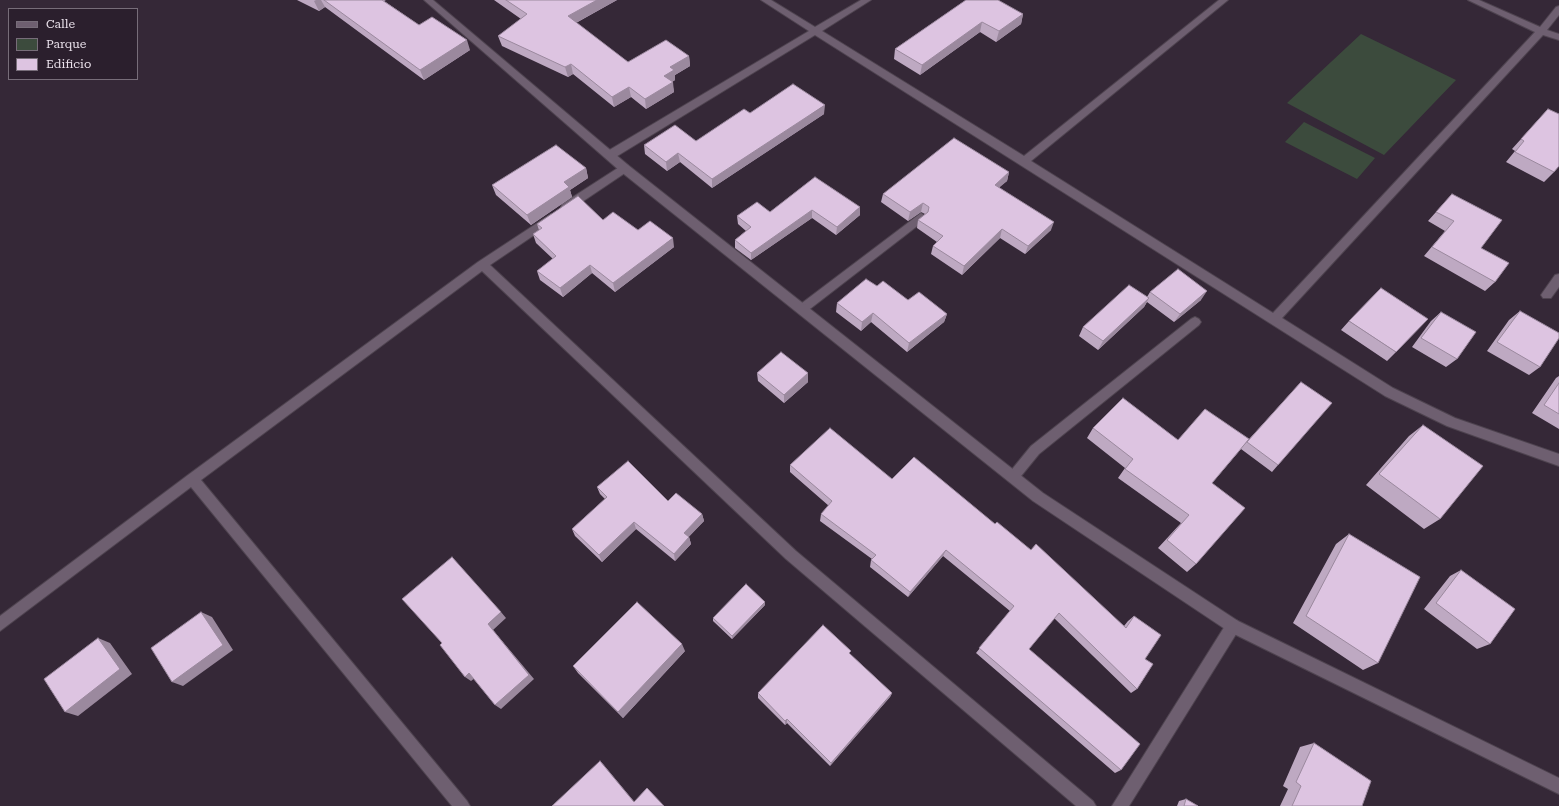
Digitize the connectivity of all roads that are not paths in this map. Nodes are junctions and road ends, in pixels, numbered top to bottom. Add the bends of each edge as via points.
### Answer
1 (428, 0) edge
2 (765, 0) edge
3 (867, 0) edge
4 (1224, 0) edge
5 (1472, 0) edge
6 (1559, 9) edge
7 (1541, 31) junction
8 (817, 32) junction
9 (1559, 37) edge
10 (610, 156) junction
11 (1024, 160) junction
12 (624, 168) junction
13 (921, 217) edge
14 (482, 265) junction
15 (1559, 278) edge
16 (1547, 295) dead end
17 (802, 309) junction
18 (1274, 319) junction
19 (1195, 322) dead end
20 (1559, 460) edge
21 (1013, 477) junction
22 (192, 479) junction
23 (0, 624) edge
24 (1233, 626) junction
25 (1559, 786) edge
26 (462, 806) edge
27 (1088, 806) edge
28 (1120, 806) edge

1 - 10 street
2 - 8 street
3 - 8 street
4 - 11 street
5 - 7 street
6 - 7 street
7 - 9 street
7 - 18 street
8 - 10 street
8 - 11 street
10 - 12 street
11 - 18 street
12 - 14 street
12 - 17 street
13 - 17 street
14 - 22 street
14 - 27 street via 791,555
15 - 16 street
17 - 21 street
18 - 20 street via 1389,392 1451,422
19 - 21 street via 1035,450
21 - 24 street via 1038,497
22 - 23 street
22 - 26 street
24 - 25 street
24 - 28 street

